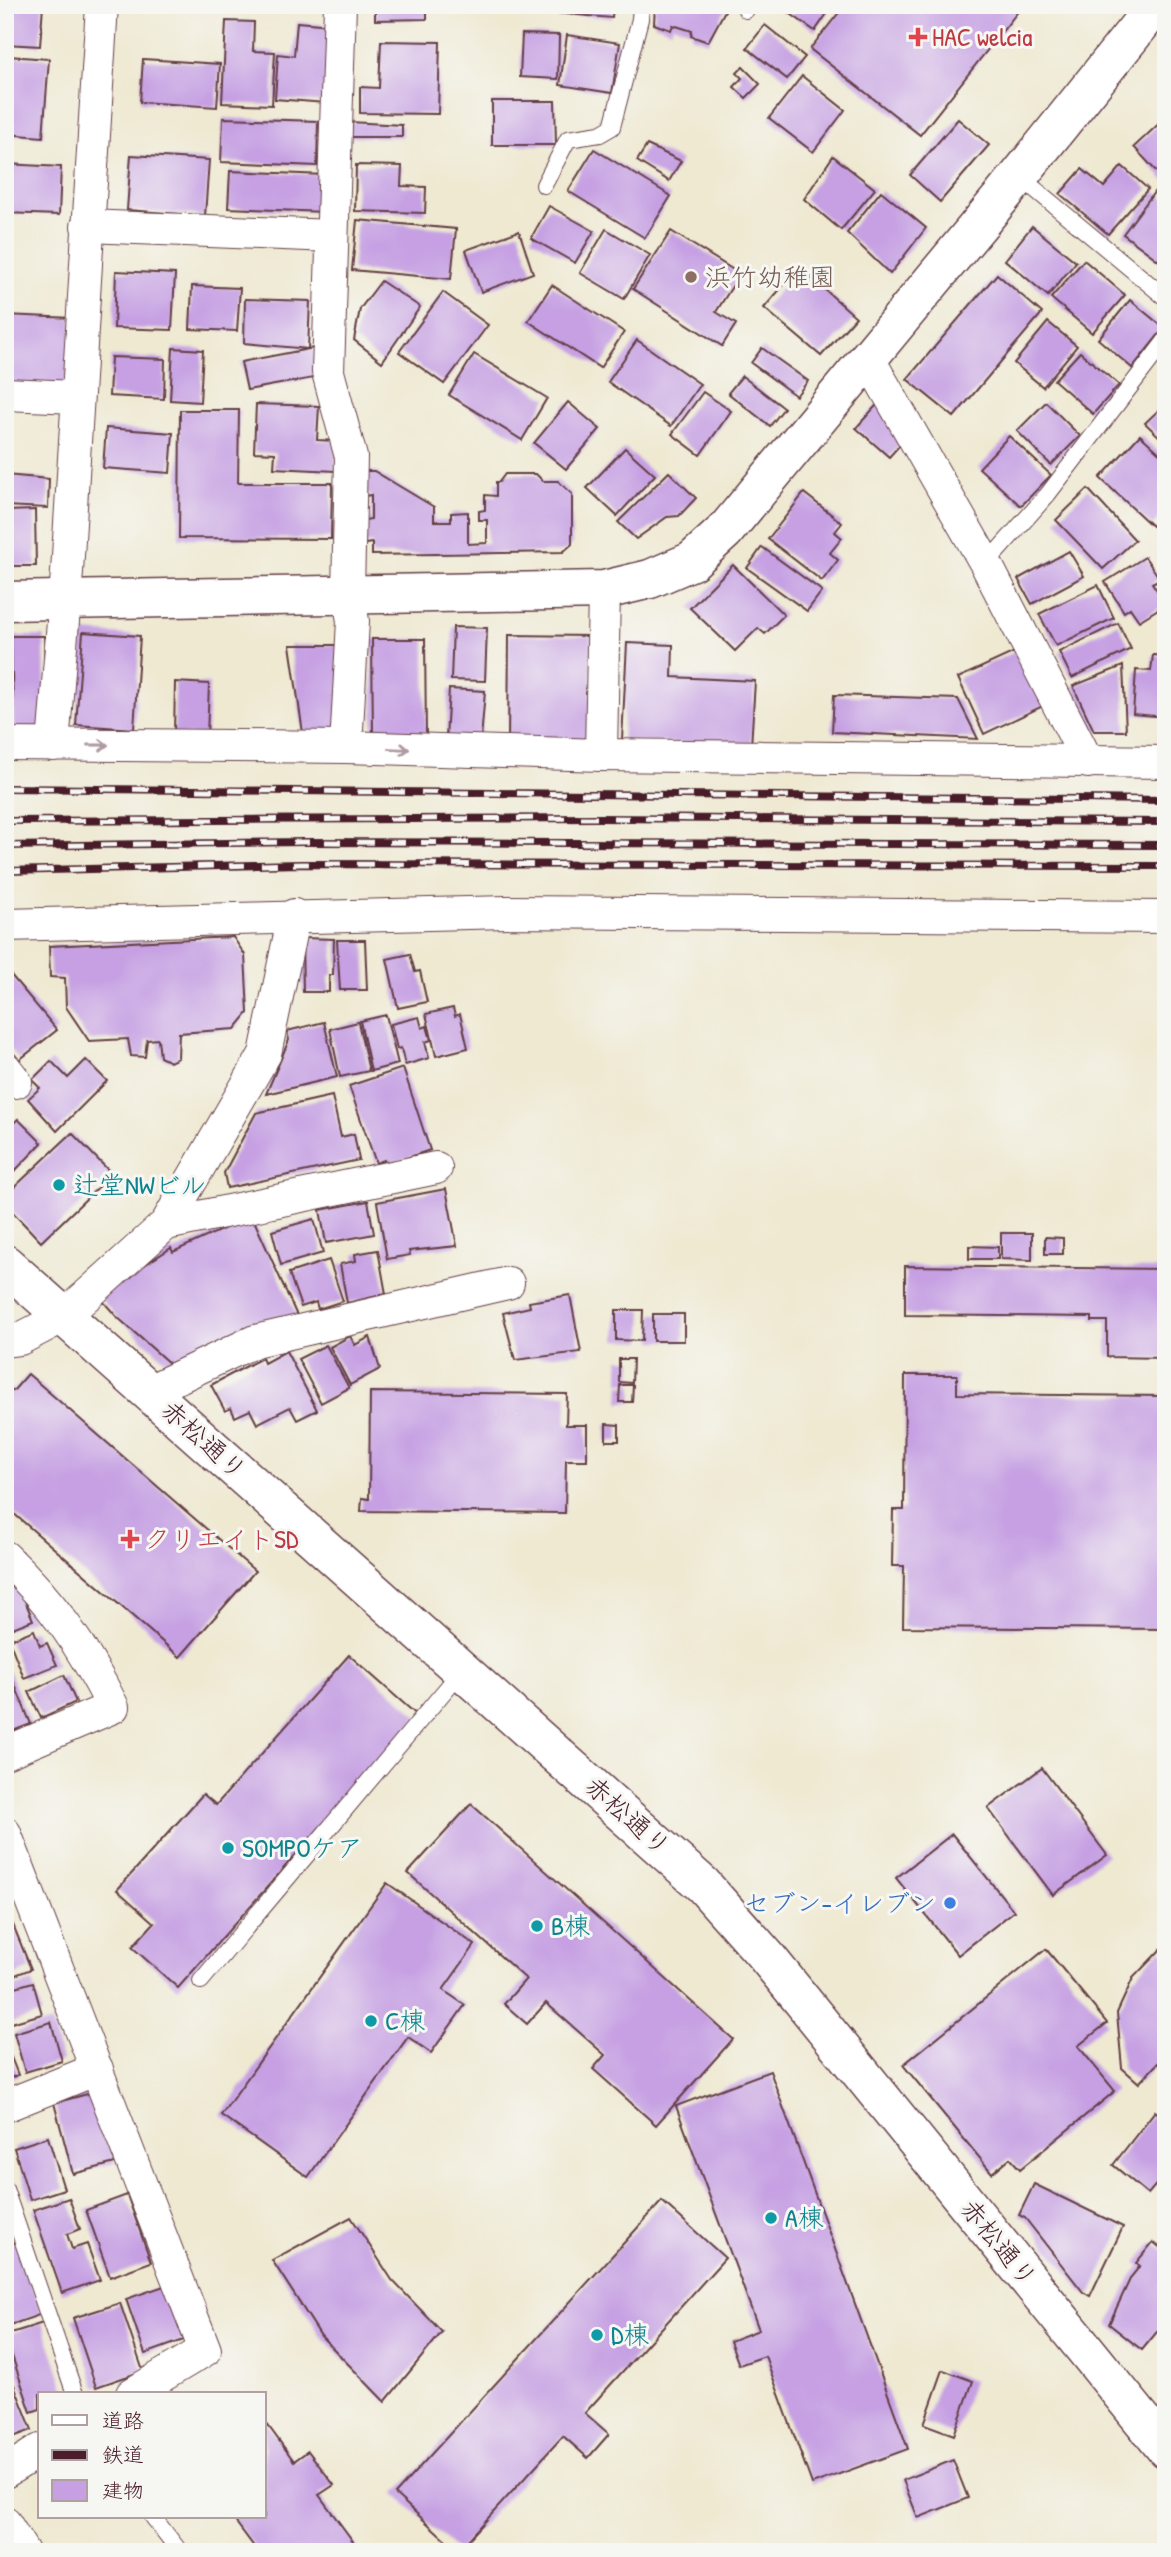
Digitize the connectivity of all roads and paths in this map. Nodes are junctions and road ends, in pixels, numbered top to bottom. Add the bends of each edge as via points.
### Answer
1 (102, 5) edge
2 (340, 5) edge
3 (641, 5) edge
4 (1156, 5) edge
5 (1019, 176) junction
6 (544, 185) dead end
7 (87, 226) junction
8 (332, 236) junction
9 (1166, 299) edge
10 (1166, 340) edge
11 (867, 356) junction
12 (5, 394) edge
13 (76, 397) junction
14 (986, 564) junction
15 (604, 590) junction
16 (348, 593) junction
17 (66, 599) junction
18 (5, 601) edge
19 (5, 744) edge
20 (53, 745) junction
21 (346, 747) junction
22 (601, 755) junction
23 (1088, 762) junction
24 (1166, 762) edge
25 (294, 915) junction
26 (1166, 917) edge
27 (5, 925) edge
28 (436, 1168) dead end
29 (166, 1224) junction
30 (5, 1264) edge
31 (508, 1283) dead end
32 (64, 1316) junction
33 (5, 1341) edge
34 (149, 1391) junction
35 (5, 1557) edge
36 (463, 1669) junction
37 (5, 1754) edge
38 (5, 1833) edge
39 (201, 1981) dead end
40 (97, 2069) junction
41 (5, 2106) edge
42 (5, 2189) edge
43 (74, 2392) edge
44 (135, 2392) edge
45 (1166, 2449) edge
46 (38, 2451) edge
47 (5, 2472) edge
48 (154, 2518) edge
49 (5, 2523) edge
50 (23, 2552) edge
51 (180, 2552) edge

1 - 7 street
2 - 8 street
3 - 6 lane via 612,127 600,134 568,139
4 - 5 street
5 - 9 lane
5 - 11 street
7 - 8 street
7 - 13 street
8 - 16 street via 328,372 351,457
10 - 14 lane via 1048,495
11 - 14 street
11 - 15 street via 725,531 692,561 650,579
12 - 13 street
13 - 17 street
14 - 23 street
15 - 16 street
15 - 22 street
16 - 17 street
16 - 21 street via 353,621
17 - 18 street
17 - 20 street
19 - 20 street
20 -> 21 street
21 -> 22 street
22 - 23 street
23 - 24 street
25 - 26 street
25 - 27 street
25 - 29 street via 265,1054
28 - 29 street
29 - 32 street
30 - 32 street, 赤松通り
31 - 34 street via 254,1341
32 - 33 street via 20,1339
32 - 34 street, 赤松通り
34 - 36 street, 赤松通り
35 - 37 street via 43,1594 88,1657 113,1707
36 - 39 lane
36 - 45 street, 赤松通り via 703,1885 766,1956
38 - 40 street
40 - 41 street
40 - 44 street via 205,2350
42 - 43 lane
46 - 47 street
48 - 51 lane
49 - 50 street

